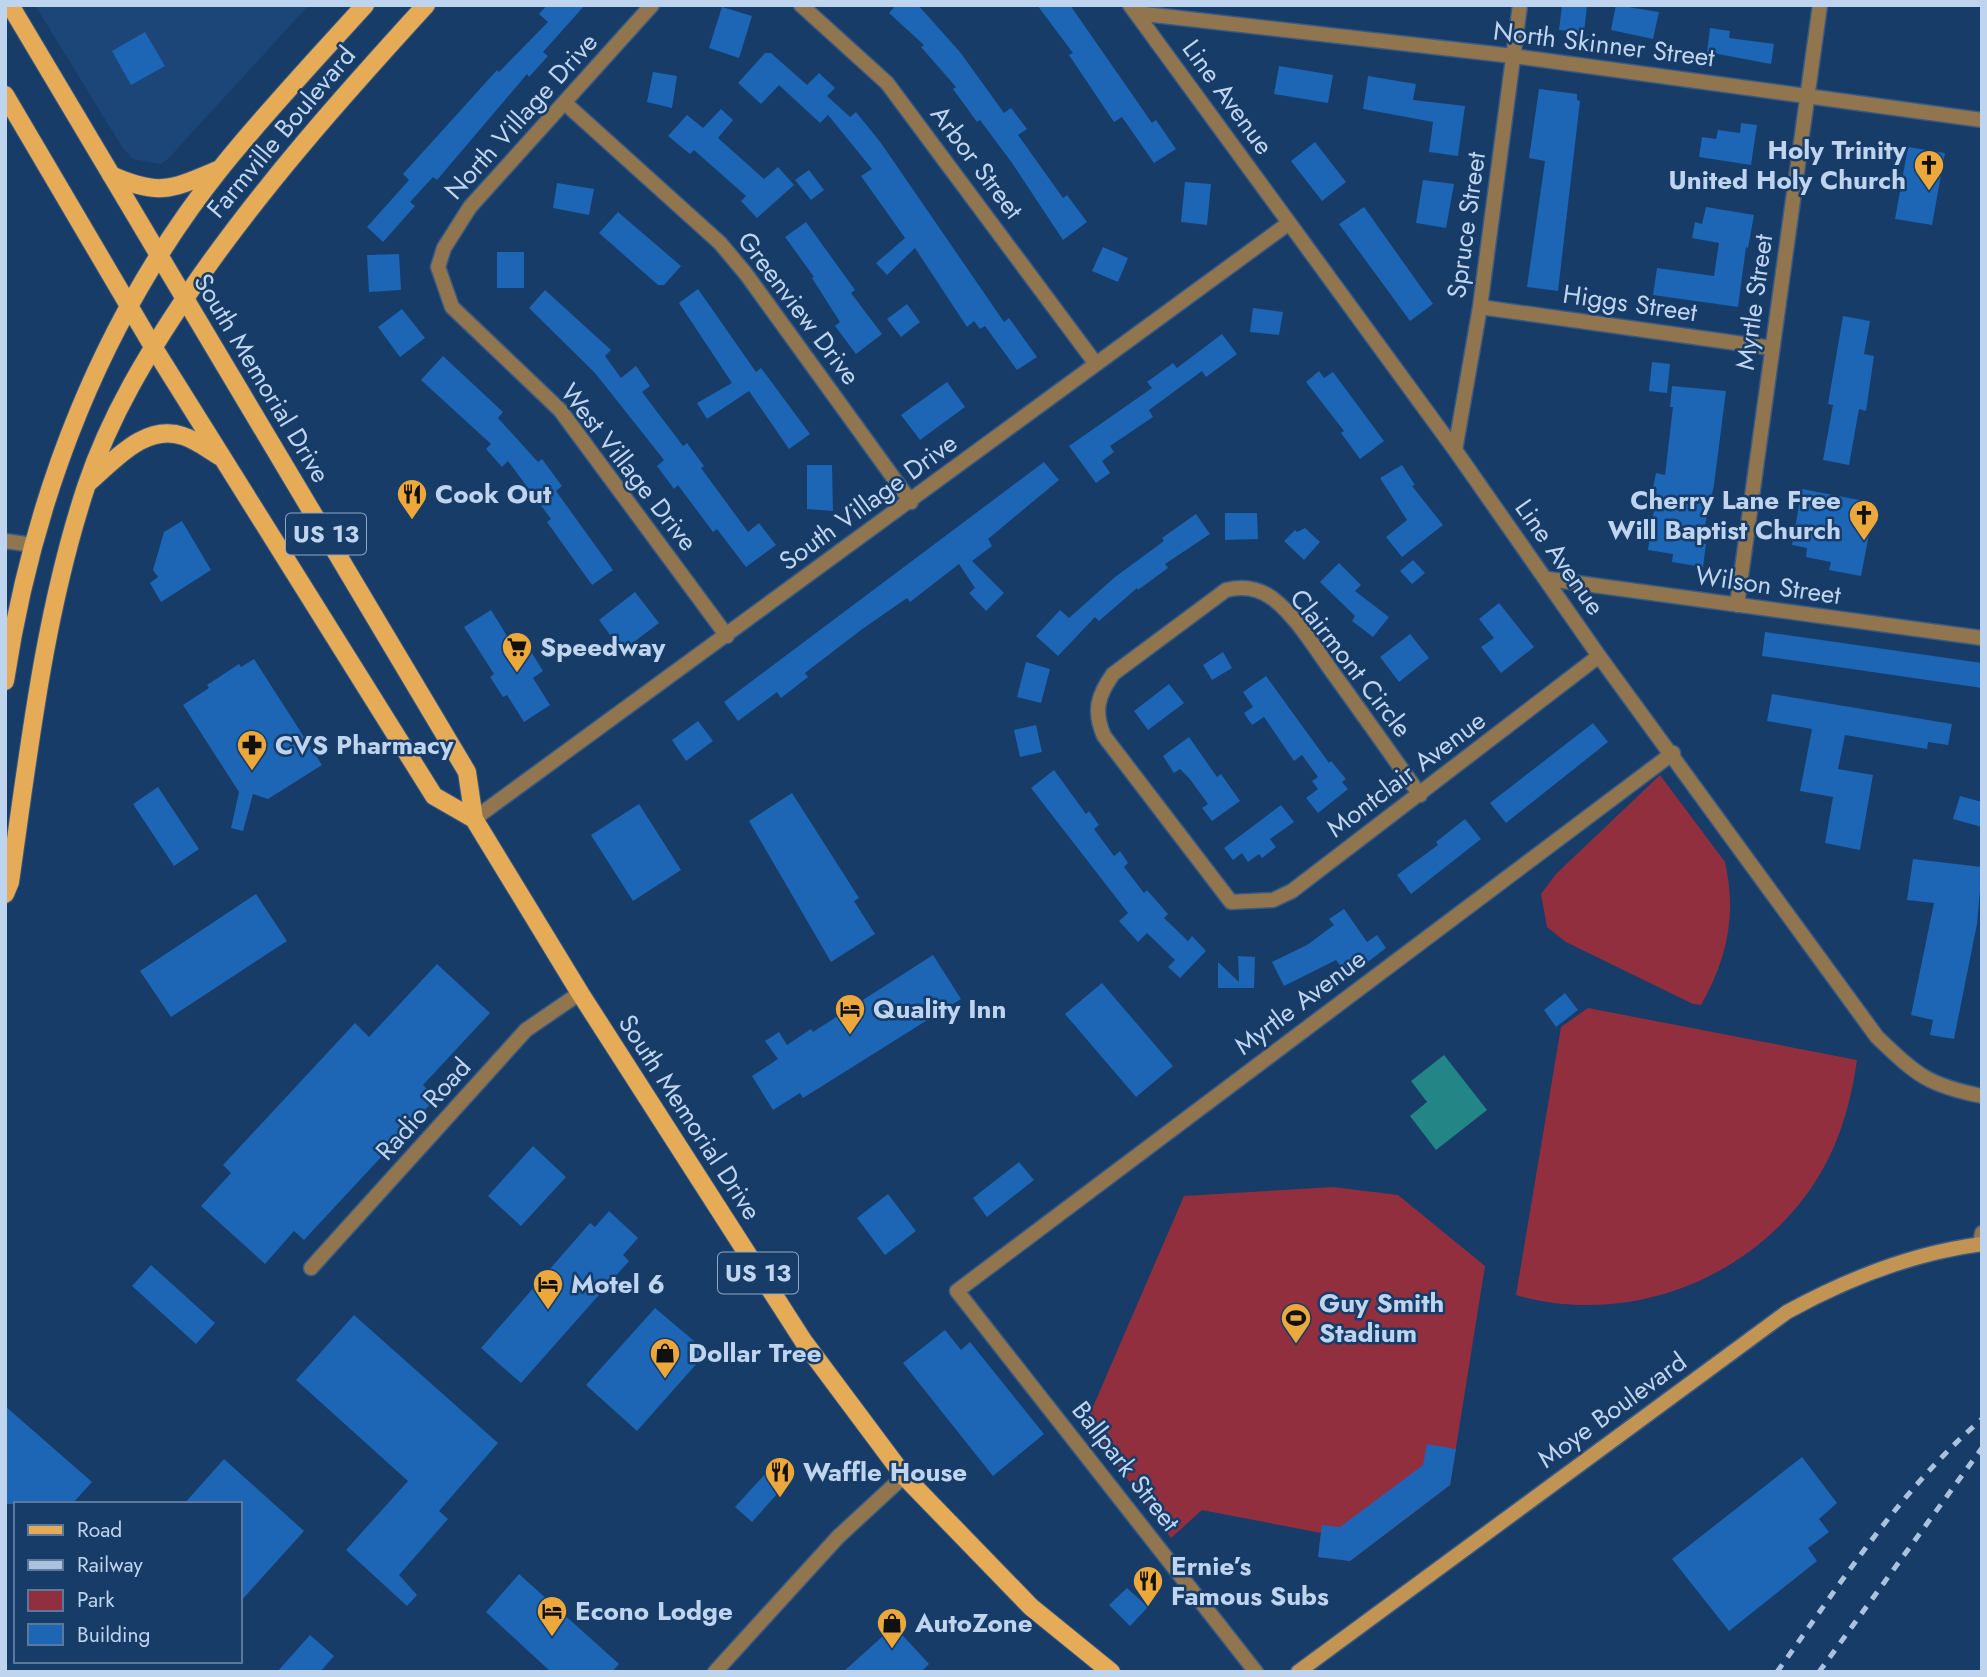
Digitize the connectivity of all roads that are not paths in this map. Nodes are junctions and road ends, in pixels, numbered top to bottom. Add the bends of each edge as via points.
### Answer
1 (9, 5) edge
2 (365, 5) edge
3 (426, 5) edge
4 (652, 5) edge
5 (802, 5) edge
6 (1520, 5) edge
7 (1819, 5) edge
8 (1133, 9) edge
9 (1513, 56) junction
10 (5, 95) edge
11 (1807, 96) junction
12 (566, 104) junction
13 (1982, 120) edge
14 (220, 169) junction
15 (111, 175) junction
16 (1289, 223) junction
17 (159, 256) junction
18 (438, 267) joint
19 (185, 299) junction
20 (131, 305) junction
21 (1480, 307) junction
22 (152, 345) junction
23 (1772, 348) junction
24 (1097, 364) junction
25 (1455, 450) junction
26 (222, 458) junction
27 (86, 485) junction
28 (911, 502) junction
29 (5, 541) edge
30 (33, 545) junction
31 (1548, 579) junction
32 (1737, 605) junction
33 (727, 636) junction
34 (1982, 638) edge
35 (1599, 656) junction
36 (5, 681) edge
37 (1673, 753) junction
38 (1420, 794) junction
39 (474, 819) junction
40 (5, 894) edge
41 (1231, 902) joint
42 (580, 993) junction
43 (1982, 1096) edge
44 (1981, 1240) edge
45 (311, 1268) dead end
46 (957, 1291) joint
47 (904, 1476) junction
48 (715, 1672) edge
49 (1111, 1672) edge
50 (1256, 1672) edge
51 (1298, 1672) edge

1 - 15 main road, South Memorial Drive / US 13
2 - 14 main road, Farmville Boulevard
3 - 19 main road, Farmville Boulevard via 278,173
4 - 12 street, North Village Drive
5 - 24 street, Arbor Street via 887,83
6 - 9 street, Spruce Street
7 - 11 street, Myrtle Street
8 - 9 street, North Skinner Street
8 - 16 street, Line Avenue
9 - 11 street, North Skinner Street
9 - 21 street, Spruce Street
10 - 20 main road, South Memorial Drive / US 13
11 - 13 street, North Skinner Street
11 - 23 street, Myrtle Street
12 - 18 street, North Village Drive via 470,207 444,248
12 - 28 street, Greenview Drive via 720,243
14 - 15 main road via 162,190 141,188
14 - 17 main road, Farmville Boulevard
15 - 17 main road, South Memorial Drive / US 13
16 - 24 street, South Village Drive
16 - 25 street, Line Avenue
17 - 19 main road, South Memorial Drive / US 13
17 - 20 main road, Farmville Boulevard
18 - 33 street, West Village Drive via 452,307 560,410
19 - 22 main road, Farmville Boulevard
19 - 39 main road, South Memorial Drive / US 13 via 467,772
20 - 22 main road, South Memorial Drive / US 13
20 - 30 main road, Farmville Boulevard via 76,415
21 - 23 street, Higgs Street
21 - 25 street, Spruce Street
22 - 26 main road, South Memorial Drive / US 13
22 - 27 main road, Farmville Boulevard
23 - 32 street, Myrtle Street
24 - 28 street, South Village Drive
25 - 31 street, Line Avenue
26 - 27 main road via 182,436 161,434 127,449
26 - 39 main road, South Memorial Drive / US 13 via 434,796
27 - 40 main road, Farmville Boulevard via 51,629
28 - 33 street, South Village Drive
29 - 30 street
30 - 36 main road, Farmville Boulevard
31 - 32 street, Wilson Street
31 - 35 street, Line Avenue
32 - 34 street, Wilson Street
33 - 39 street, South Village Drive
35 - 37 street, Line Avenue
35 - 38 street, Montclair Avenue
37 - 43 street, Line Avenue via 1878,1037 1913,1071 1944,1089
37 - 46 street, Myrtle Avenue
38 - 41 street, Montclair Avenue via 1292,891 1273,900
38 - 41 street, Clairmont Circle via 1288,614 1257,590 1240,586 1226,590 1113,674 1096,707 1104,736
39 - 42 main road, South Memorial Drive / US 13
42 - 45 street, Radio Road via 526,1030
42 - 47 main road, South Memorial Drive / US 13 via 786,1316
44 - 51 main road, Moye Boulevard via 1907,1258 1833,1286 1787,1312
46 - 50 street, Ballpark Street
47 - 48 street via 838,1538
47 - 49 main road, South Memorial Drive / US 13 via 1031,1607

